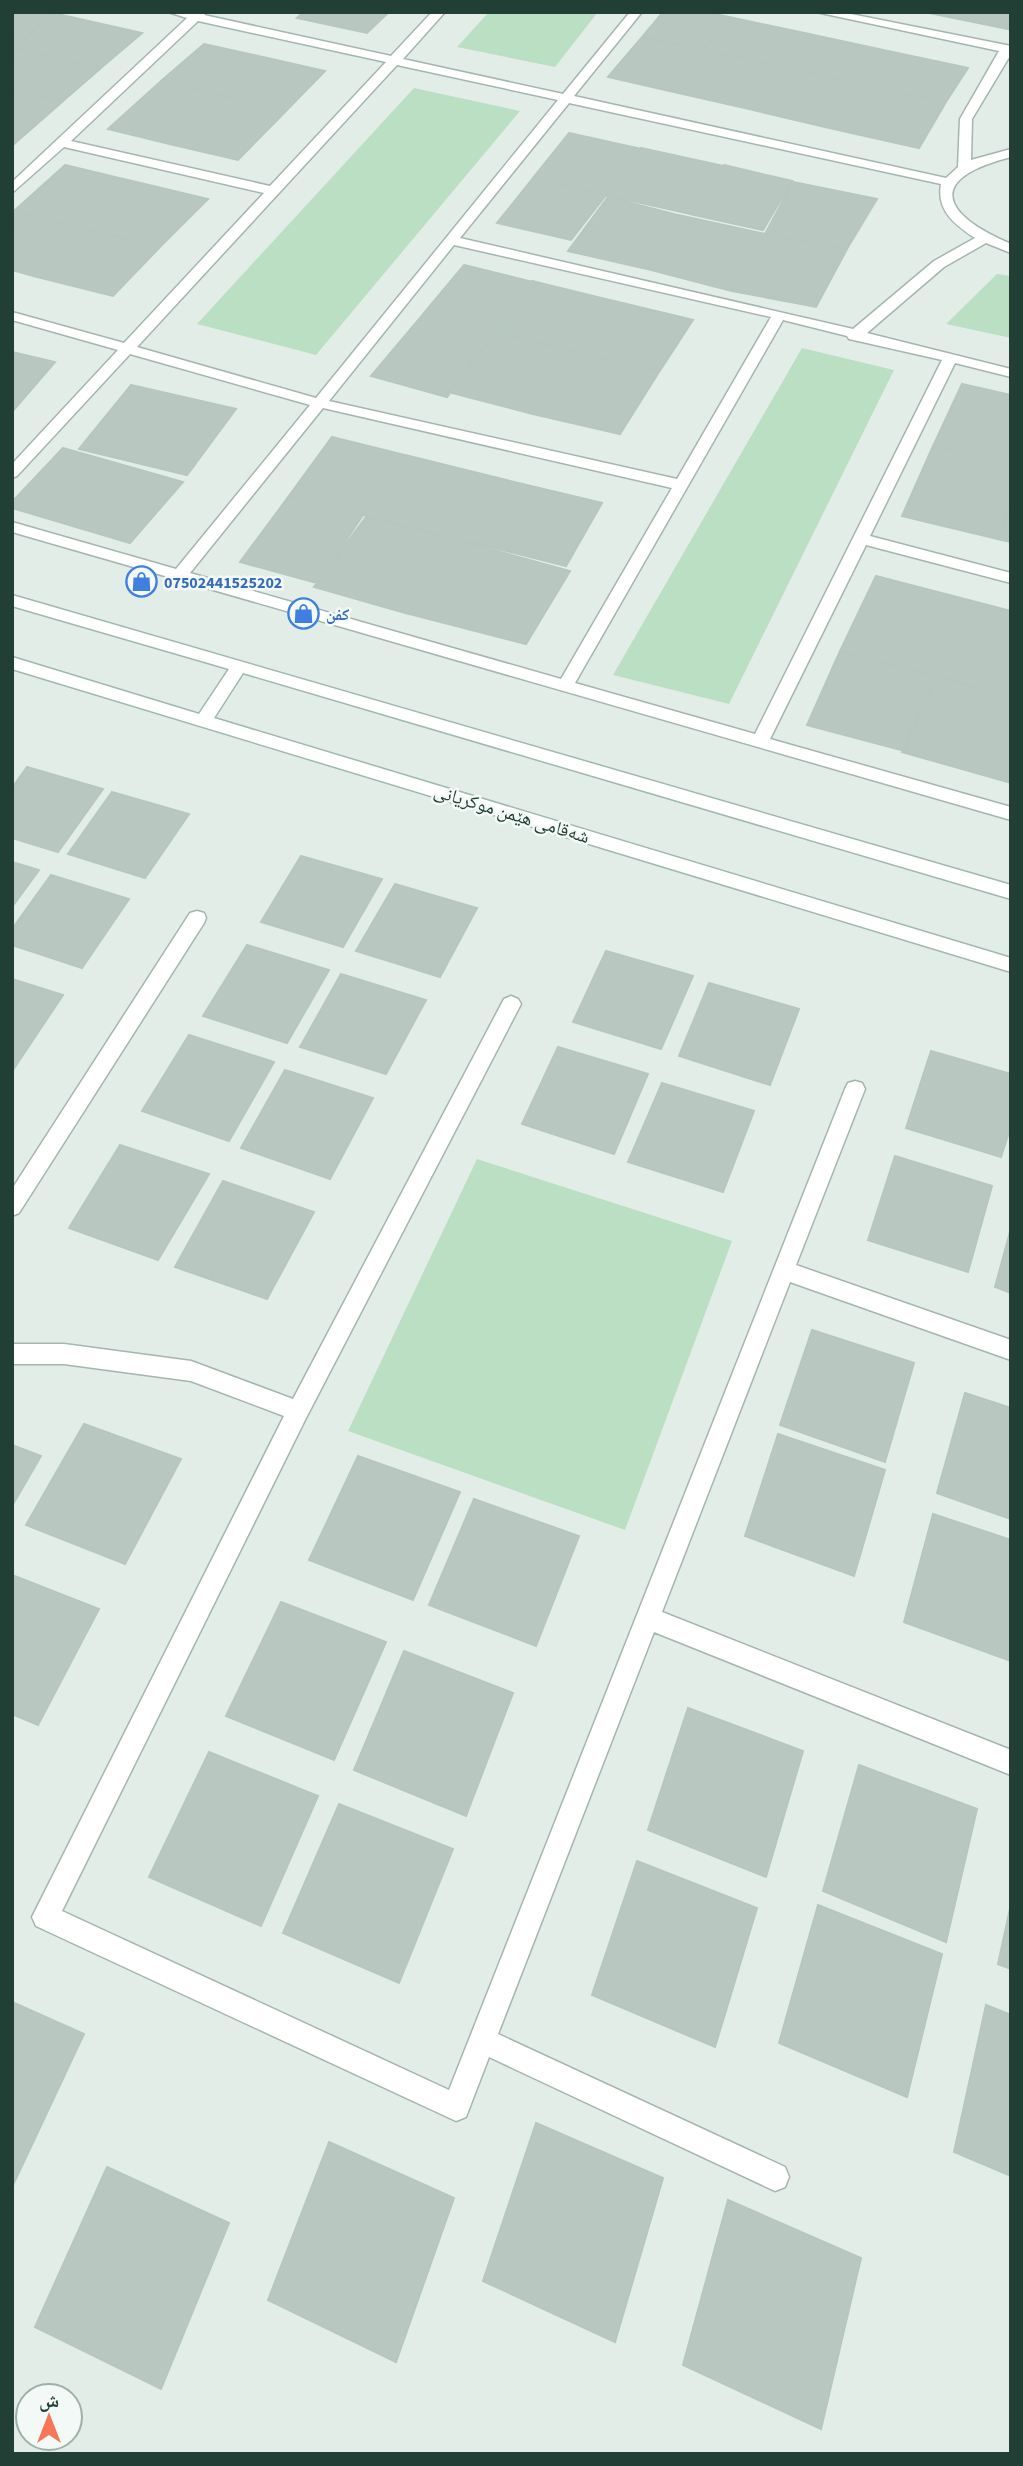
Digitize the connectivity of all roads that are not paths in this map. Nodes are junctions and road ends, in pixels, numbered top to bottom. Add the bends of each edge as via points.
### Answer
1 (174, 12) edge
2 (439, 12) edge
3 (636, 12) edge
4 (822, 12) edge
5 (199, 15) edge
6 (1008, 49) edge
7 (393, 61) junction
8 (564, 99) junction
9 (62, 143) junction
10 (1011, 153) edge
11 (964, 166) junction
12 (948, 182) junction
13 (12, 189) edge
14 (273, 191) junction
15 (984, 239) junction
16 (450, 240) junction
17 (1011, 249) edge
18 (779, 315) junction
19 (12, 316) edge
20 (854, 336) junction
21 (127, 348) junction
22 (949, 360) junction
23 (1011, 373) edge
24 (319, 402) junction
25 (12, 473) edge
26 (680, 485) junction
27 (12, 527) edge
28 (860, 538) junction
29 (180, 575) junction
30 (1011, 578) edge
31 (12, 600) edge
32 (12, 663) edge
33 (239, 667) junction
34 (565, 686) junction
35 (204, 720) junction
36 (760, 742) junction
37 (1011, 814) edge
38 (1011, 892) edge
39 (197, 918) dead end
40 (1011, 965) edge
41 (512, 1004) dead end
42 (855, 1089) dead end
43 (12, 1207) edge
44 (786, 1270) junction
45 (1011, 1350) edge
46 (12, 1354) edge
47 (298, 1411) junction
48 (650, 1619) junction
49 (1011, 1763) edge
50 (482, 2040) junction
51 (775, 2177) dead end

1 - 5 street
2 - 7 street
3 - 8 street
4 - 6 street
5 - 7 street
5 - 9 street
6 - 11 street via 966,120
7 - 8 street
7 - 14 street
8 - 12 street
8 - 16 street
9 - 13 street
9 - 14 street
10 - 11 street
11 - 12 street
12 - 15 street via 944,196 949,212
14 - 21 street
15 - 17 street
15 - 20 street via 939,264
16 - 18 street
16 - 24 street
18 - 20 street
18 - 26 street
19 - 21 street
20 - 22 street
21 - 24 street
21 - 25 street
22 - 23 street
22 - 28 street
24 - 26 street
24 - 29 street
26 - 34 street
27 - 29 street
28 - 30 street
28 - 36 street
29 - 34 street
31 - 33 street
32 - 35 street, شەقامی هێمن موکریانی
33 - 35 street
33 - 38 street
34 - 36 street
35 - 40 street, شەقامی هێمن موکریانی
36 - 37 street
39 - 43 street
41 - 47 street
42 - 44 street
44 - 45 street
44 - 48 street
46 - 47 street via 64,1354 191,1371
47 - 50 street via 46,1917 456,2107
48 - 49 street
48 - 50 street
50 - 51 street

